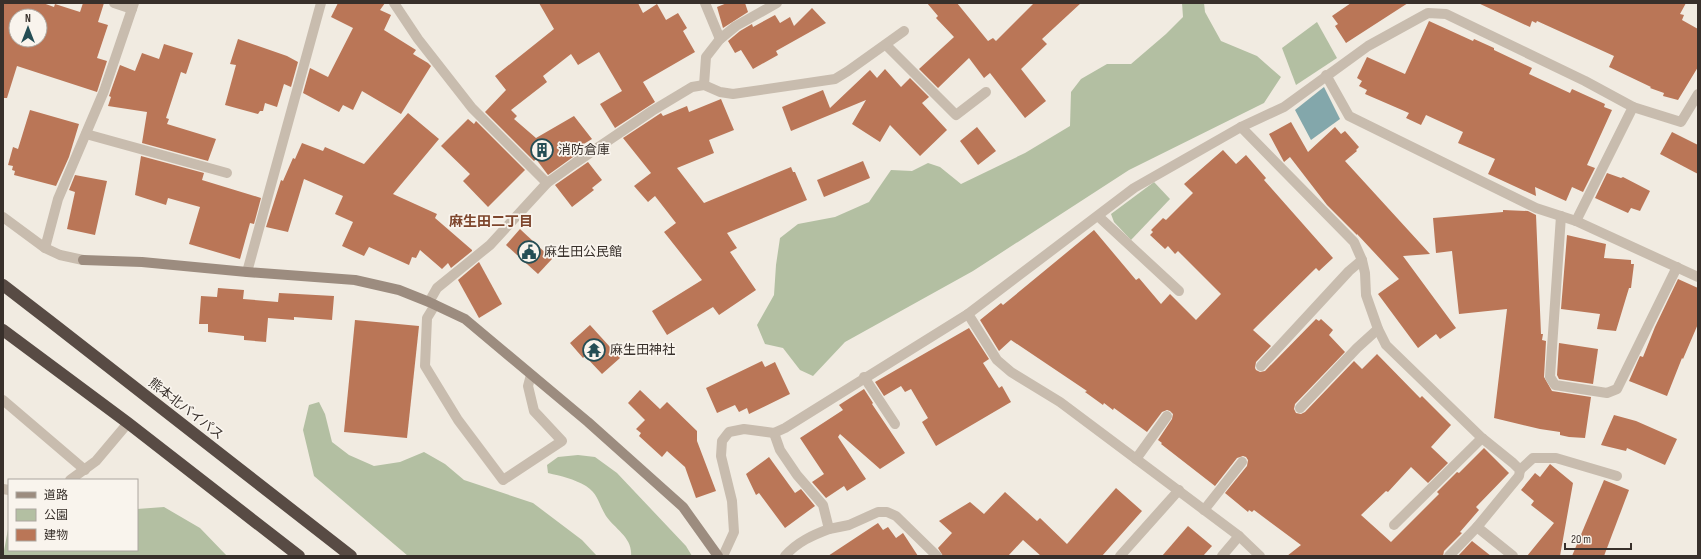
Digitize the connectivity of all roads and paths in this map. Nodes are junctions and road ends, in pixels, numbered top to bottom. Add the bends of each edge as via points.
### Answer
1 (114, 3) edge
2 (321, 3) edge
3 (394, 3) edge
4 (705, 3) edge
5 (777, 3) edge
6 (133, 6) edge
7 (904, 31) dead end
8 (720, 39) junction
9 (886, 45) junction
10 (1326, 75) junction
11 (704, 85) junction
12 (986, 92) dead end
13 (1698, 94) edge
14 (1632, 107) junction
15 (1241, 127) junction
16 (86, 134) junction
17 (227, 173) dead end
18 (546, 183) junction
19 (1098, 216) junction
20 (1561, 216) junction
21 (3, 217) edge
22 (1576, 221) junction
23 (45, 248) junction
24 (1362, 260) junction
25 (1677, 267) junction
26 (247, 272) junction
27 (1698, 277) edge
28 (3, 286) edge
29 (1180, 291) dead end
30 (432, 303) junction
31 (968, 314) junction
32 (1378, 329) junction
33 (3, 330) edge
34 (1261, 366) dead end
35 (531, 375) junction
36 (864, 377) junction
37 (3, 400) edge
38 (1300, 408) dead end
39 (1167, 416) dead end
40 (128, 423) junction
41 (895, 424) dead end
42 (774, 433) junction
43 (1482, 438) junction
44 (1136, 460) junction
45 (1242, 462) dead end
46 (85, 470) junction
47 (1520, 470) junction
48 (1617, 476) dead end
49 (72, 479) edge
50 (1179, 490) junction
51 (1204, 510) junction
52 (1394, 525) dead end
53 (1477, 527) junction
54 (829, 529) junction
55 (1239, 536) junction
56 (299, 556) edge
57 (350, 556) edge
58 (718, 556) edge
59 (724, 556) edge
60 (785, 556) edge
61 (937, 556) edge
62 (1120, 556) edge
63 (1222, 556) edge
64 (1260, 556) edge
65 (1449, 556) edge
66 (1513, 556) edge

1 - 6 street
2 - 26 street
3 - 18 street via 418,39 472,108
4 - 8 street
5 - 8 street via 736,26
6 - 16 street via 104,91
7 - 9 street
8 - 11 street via 706,57
9 - 11 street via 834,79 733,94
9 - 12 street via 956,115
10 - 14 street via 1368,46 1428,13 1446,14
10 - 15 street via 1284,107
10 - 20 street via 1349,116 1536,208
11 - 18 street via 692,88 652,111
13 - 14 street via 1681,122
14 - 22 street
15 - 19 street via 1134,188
15 - 24 street via 1354,242
16 - 17 street
16 - 23 street via 58,199
18 - 30 street via 490,245 437,288
19 - 29 street
19 - 31 street
20 - 22 street
20 - 25 street via 1550,377 1555,385 1607,393 1617,389
21 - 23 street
22 - 25 street
23 - 26 street via 60,255 83,260 142,262
24 - 32 street via 1366,296
24 - 34 street
25 - 27 street
26 - 30 street via 356,280 399,290
28 - 57 highway, 熊本北バイパス
30 - 35 street via 465,319
30 - 35 street via 427,318 425,366 458,420 503,480 562,442 534,411 528,386
31 - 36 street
31 - 44 street via 997,360 1011,372 1060,402
32 - 38 street
32 - 43 street via 1386,345
33 - 40 highway
35 - 58 street via 683,507
36 - 41 street
36 - 42 street
37 - 46 street
39 - 44 street
40 - 46 street via 96,461
40 - 56 highway
42 - 54 street via 780,450 797,475 823,505
42 - 59 street via 744,429 729,432 722,442 721,456 732,501 734,532
43 - 47 street
43 - 52 street
44 - 50 street
45 - 51 street
46 - 49 street
47 - 48 street via 1533,458 1556,458
47 - 53 street via 1520,476
50 - 51 street
50 - 62 street
51 - 55 street
53 - 65 street
53 - 66 street
54 - 60 street via 811,535
54 - 61 street via 849,526 878,512 887,512 896,516
55 - 63 street
55 - 64 street

